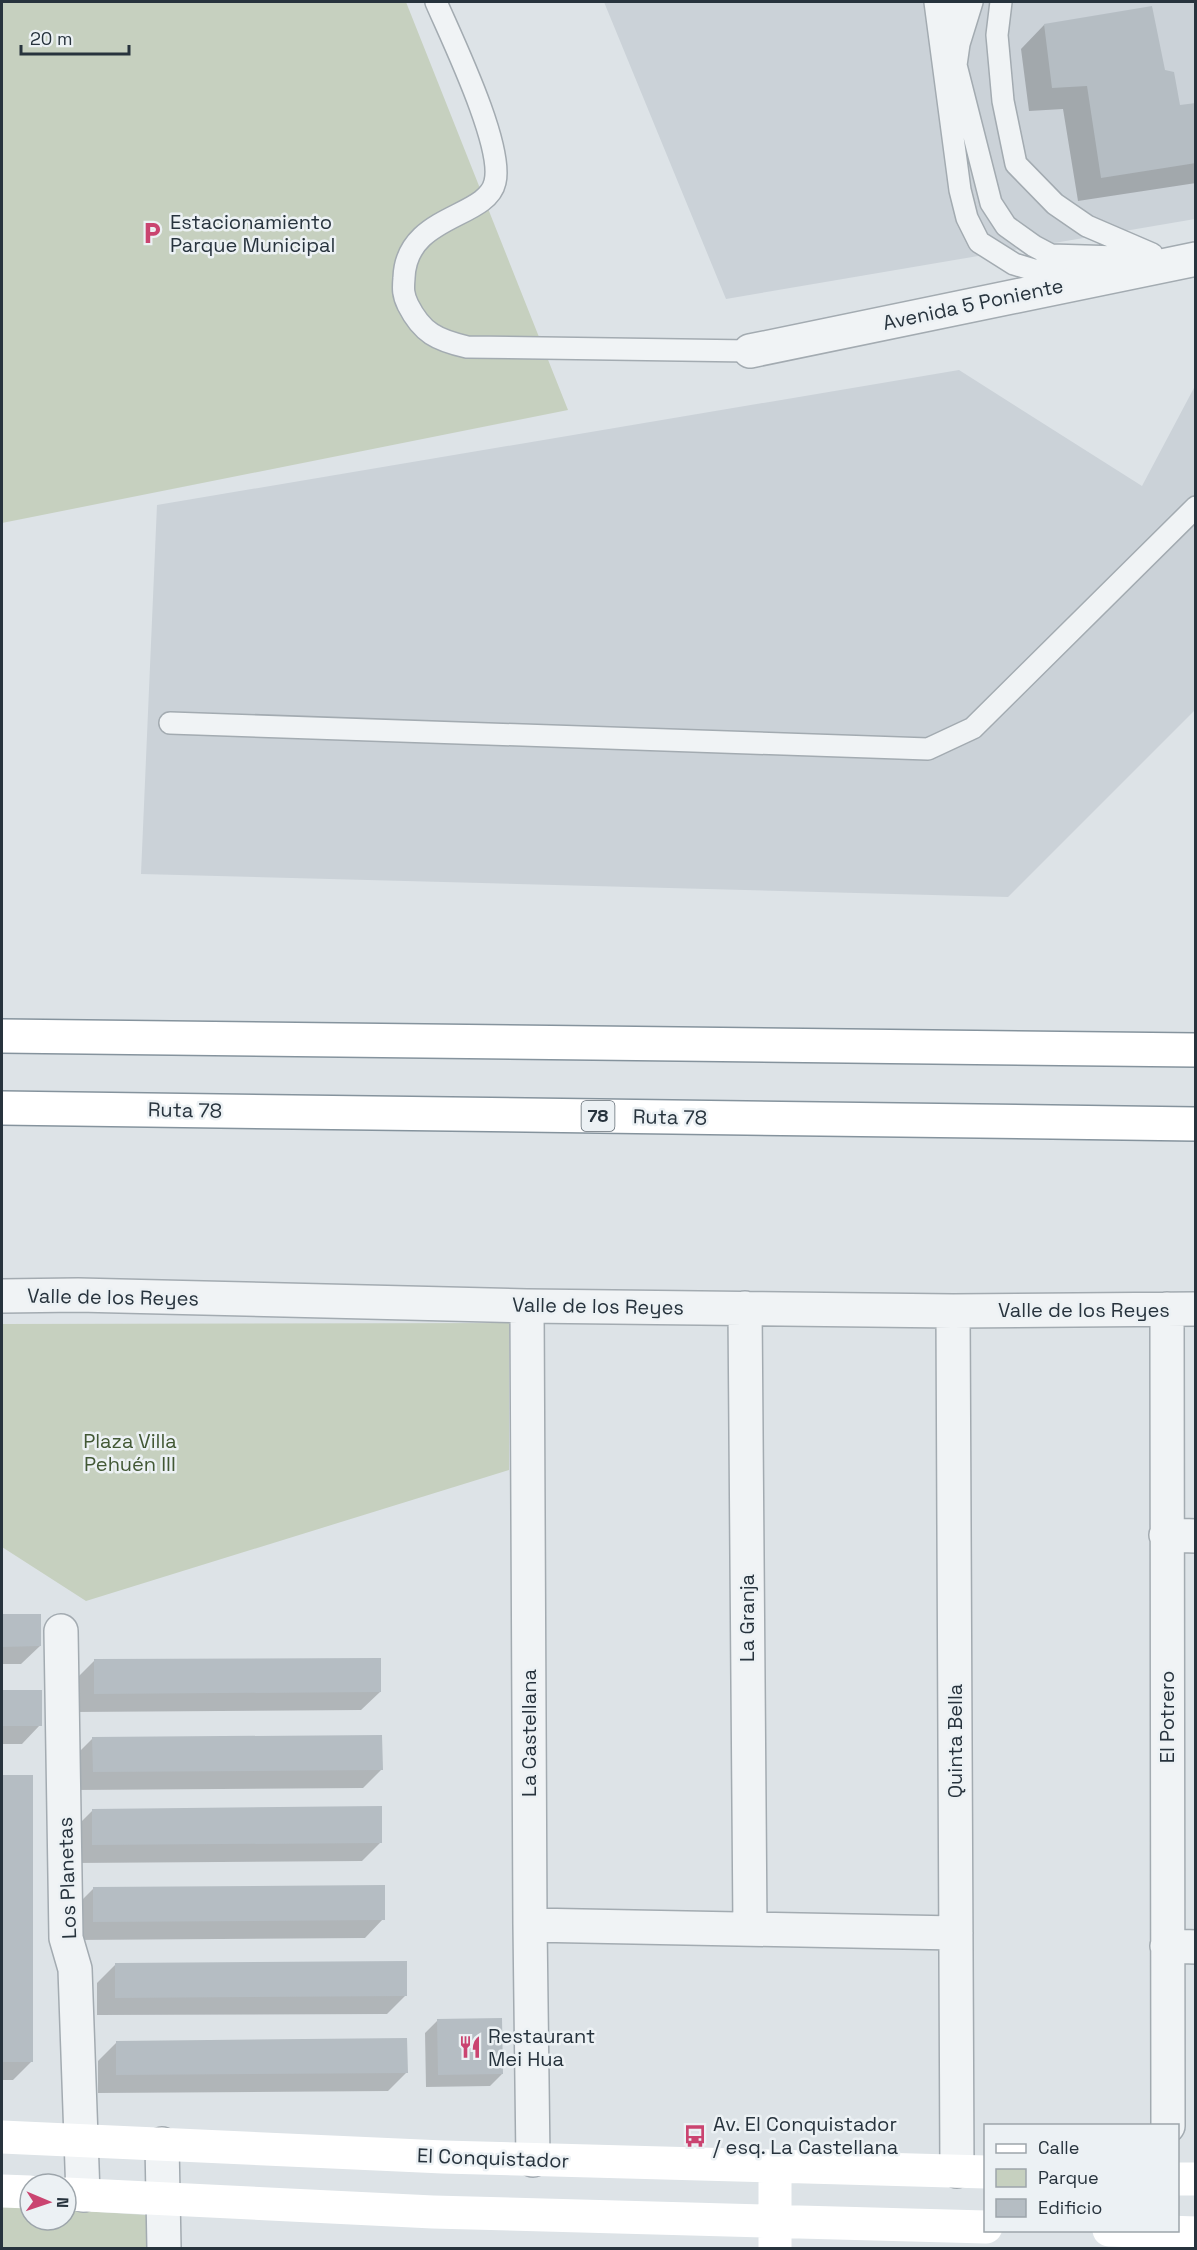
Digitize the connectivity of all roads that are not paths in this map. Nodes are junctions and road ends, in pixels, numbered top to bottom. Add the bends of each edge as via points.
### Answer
1 (436, 2) edge
2 (935, 2) edge
3 (955, 2) edge
4 (972, 2) edge
5 (1001, 2) edge
6 (959, 44) junction
7 (1196, 257) edge
8 (1149, 264) junction
9 (750, 351) joint
10 (1196, 507) edge
11 (170, 723) dead end
12 (2, 1036) edge
13 (1196, 1050) edge
14 (2, 1108) edge
15 (1196, 1124) edge
16 (2, 1296) edge
17 (527, 1306) junction
18 (745, 1308) junction
19 (1181, 1309) edge
20 (953, 1311) junction
21 (1181, 1535) edge
22 (61, 1631) dead end
23 (1181, 1740) edge
24 (530, 1924) junction
25 (750, 1929) junction
26 (956, 1933) junction
27 (1181, 1946) edge
28 (1168, 2124) edge
29 (2, 2137) edge
30 (81, 2141) junction
31 (162, 2144) junction
32 (533, 2160) junction
33 (775, 2167) junction
34 (77, 2172) edge
35 (971, 2172) edge
36 (1179, 2179) edge
37 (1196, 2179) edge
38 (2, 2191) edge
39 (18, 2192) edge
40 (78, 2194) edge
41 (163, 2199) junction
42 (984, 2227) edge
43 (1167, 2232) edge
44 (1196, 2233) edge
45 (775, 2235) edge
46 (164, 2248) edge

1 - 9 lane via 479,104 494,152 495,182 482,202 434,226 417,243 404,266 403,296 423,330 446,343 467,347
2 - 8 lane via 960,190 967,218 979,242 1014,264 1034,270
3 - 6 lane
4 - 6 lane
5 - 8 lane via 997,35 1003,101 1016,164 1055,204
6 - 8 lane via 956,65 991,203 1006,226 1051,255
7 - 8 street, Avenida 5 Poniente
8 - 9 street, Avenida 5 Poniente
10 - 11 lane via 972,728 928,749
12 - 13 main road
14 - 15 main road, Ruta 78 / 78
16 - 17 street, Valle de los Reyes
17 - 18 street, Valle de los Reyes
17 - 24 street, La Castellana
18 - 20 street, Valle de los Reyes
18 - 25 street, La Granja
19 - 20 street, Valle de los Reyes
19 - 21 street, El Potrero
20 - 26 street, Quinta Bella
21 - 23 street, El Potrero
22 - 30 street, Los Planetas via 66,1938 75,1969
23 - 27 street, El Potrero
24 - 25 street
24 - 32 street, La Castellana
25 - 26 street
26 - 35 street, Quinta Bella
27 - 28 street, El Potrero
29 - 30 main road, El Conquistador
30 - 31 main road, El Conquistador
30 - 34 street, Los Planetas
31 - 32 main road, El Conquistador
31 - 41 street
32 - 33 main road, El Conquistador
33 - 35 main road, El Conquistador
33 - 45 main road
36 - 37 main road
38 - 39 main road
40 - 41 main road
41 - 45 main road
41 - 46 street
42 - 45 main road
43 - 44 main road

